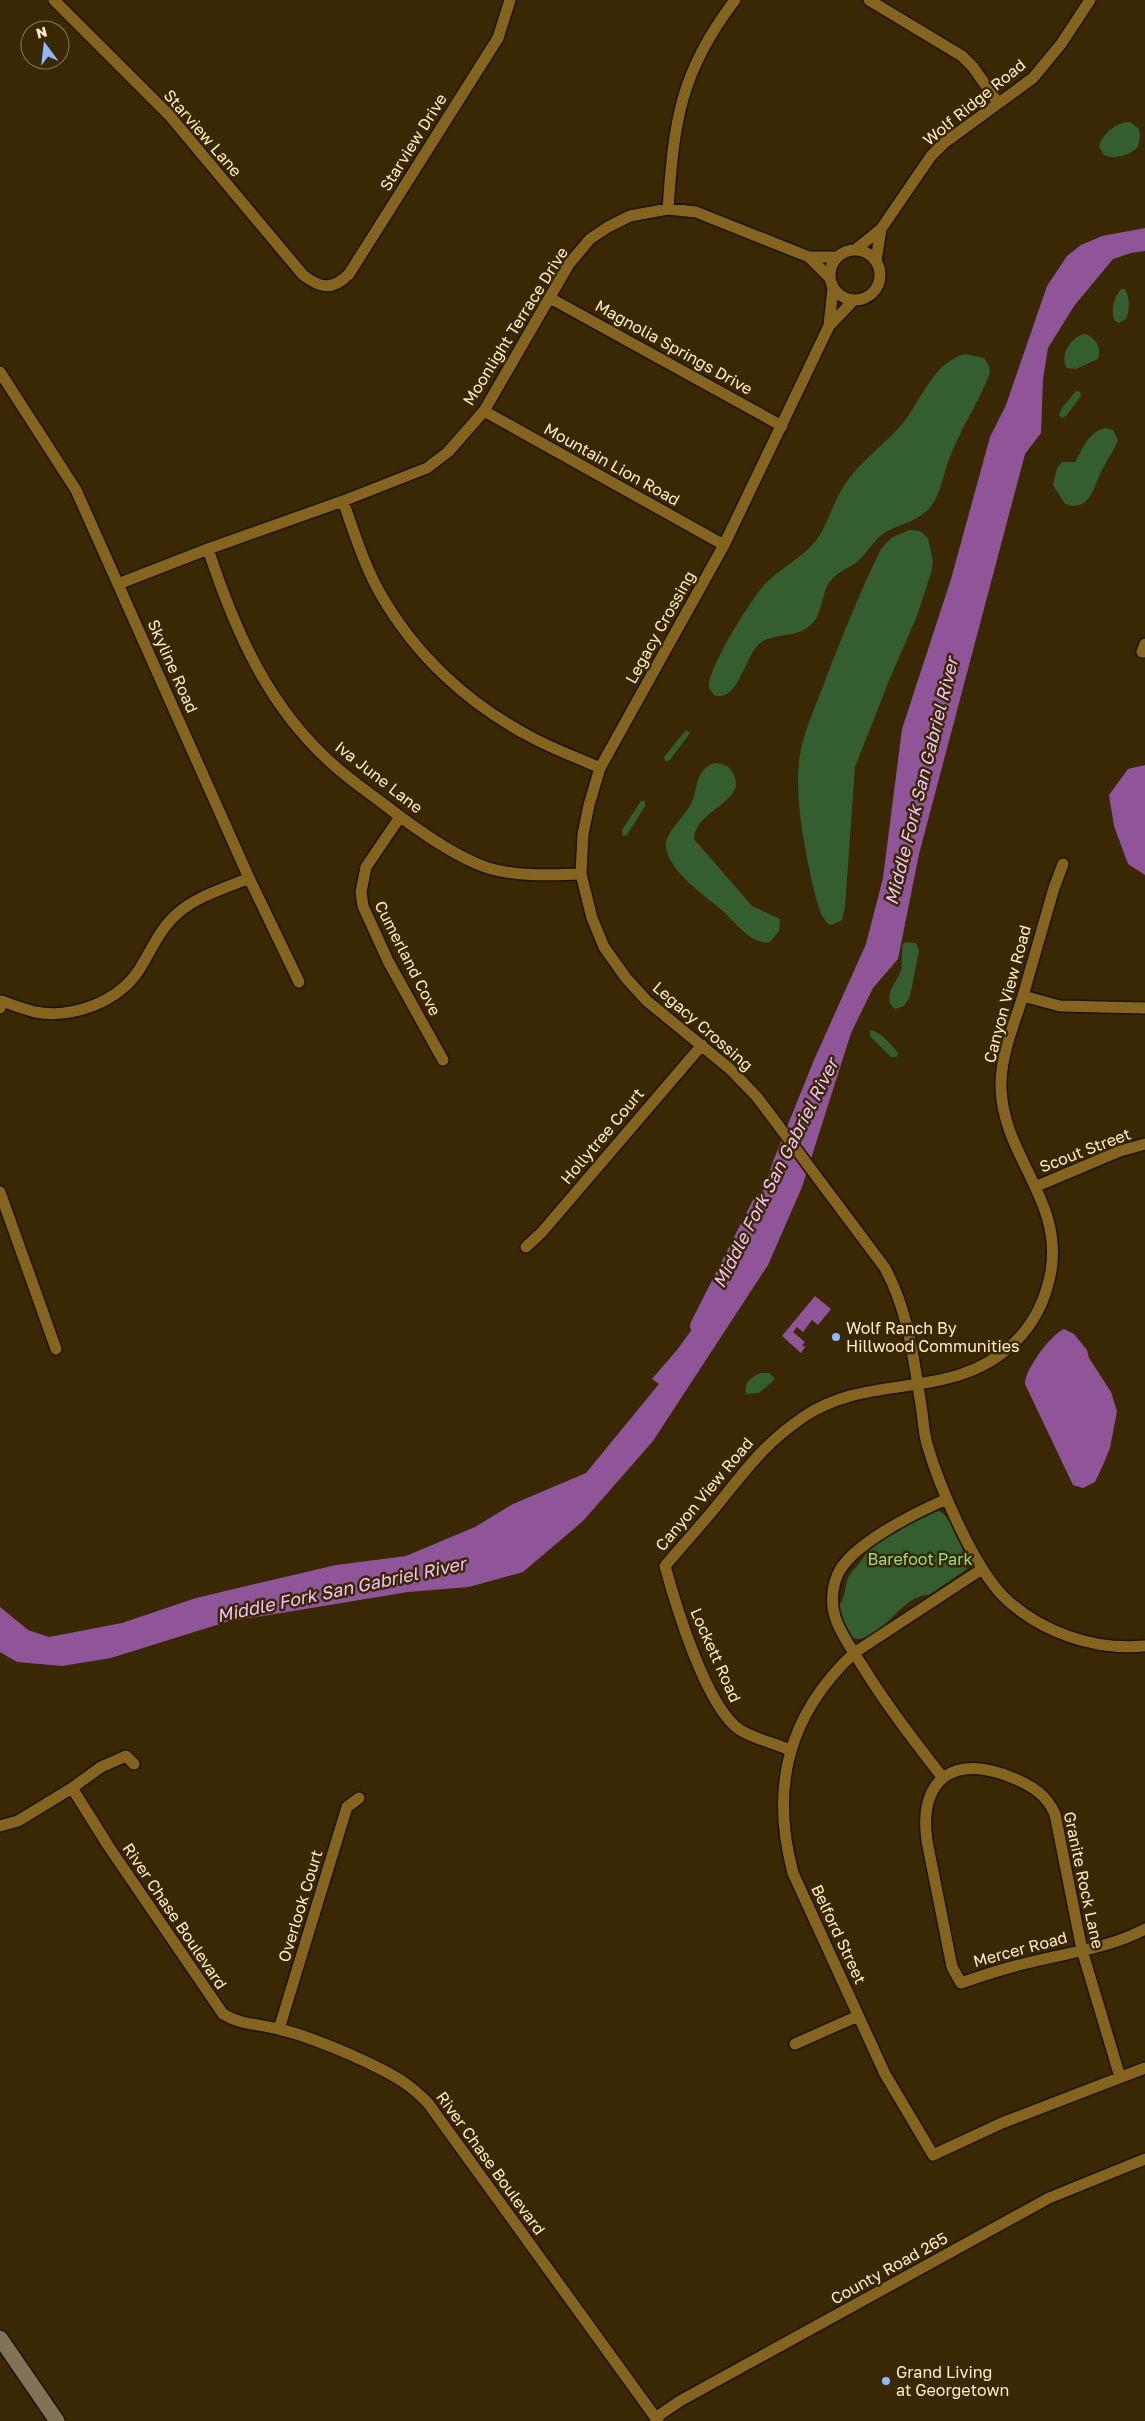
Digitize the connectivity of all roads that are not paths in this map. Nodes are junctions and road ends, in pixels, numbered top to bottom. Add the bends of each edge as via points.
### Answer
1 (54, 0) edge
2 (510, 0) edge
3 (735, 0) edge
4 (869, 0) edge
5 (1090, 0) edge
6 (998, 104) junction
7 (668, 209) junction
8 (881, 229) junction
9 (855, 250) junction
10 (809, 257) junction
11 (836, 257) junction
12 (876, 261) junction
13 (832, 283) junction
14 (326, 286) joint
15 (550, 298) junction
16 (854, 300) junction
17 (828, 326) junction
18 (0, 372) edge
19 (484, 411) junction
20 (782, 426) junction
21 (343, 501) junction
22 (724, 545) junction
23 (208, 549) junction
24 (118, 584) junction
25 (600, 768) junction
26 (400, 817) junction
27 (1063, 864) dead end
28 (581, 874) junction
29 (249, 878) junction
30 (299, 982) dead end
31 (1022, 996) junction
32 (0, 1008) edge
33 (1145, 1008) edge
34 (702, 1045) junction
35 (443, 1060) dead end
36 (1145, 1144) edge
37 (1037, 1186) junction
38 (0, 1192) edge
39 (526, 1247) dead end
40 (56, 1350) dead end
41 (918, 1384) junction
42 (947, 1499) junction
43 (664, 1566) joint
44 (982, 1569) junction
45 (1145, 1646) edge
46 (854, 1653) junction
47 (790, 1750) junction
48 (134, 1764) dead end
49 (943, 1778) junction
50 (72, 1788) junction
51 (359, 1798) dead end
52 (0, 1826) edge
53 (1145, 1929) edge
54 (1082, 1950) junction
55 (858, 2016) junction
56 (279, 2029) junction
57 (795, 2044) dead end
58 (1145, 2068) edge
59 (1120, 2077) junction
60 (1145, 2159) edge
61 (0, 2338) edge
62 (656, 2420) edge
63 (57, 2421) edge

1 - 14 street, Starview Lane via 169,115 303,275 318,286
2 - 14 street, Starview Drive via 498,38 388,214 343,280
3 - 7 street via 705,43 688,80 672,144
4 - 6 street via 962,56
5 - 6 street, Wolf Ridge Road via 1061,44 1033,78
6 - 8 street, Wolf Ridge Road via 931,156
7 - 10 street, Moonlight Terrace Drive via 696,212
7 - 15 street, Moonlight Terrace Drive via 630,216 590,239 569,264
8 - 9 street
8 - 12 street, Wolf Ridge Road
9 - 11 street
9 - 12 street via 868,253
10 - 11 street, Moonlight Terrace Drive
10 - 13 street, Moonlight Terrace Drive
11 - 13 street, Legacy Crossing via 832,264
12 - 16 street, Legacy Crossing via 880,274 875,290 862,299
13 - 16 street via 846,298
13 - 17 street, Legacy Crossing
15 - 19 street, Moonlight Terrace Drive
15 - 20 street, Magnolia Springs Drive
16 - 17 street, Legacy Crossing
17 - 20 street, Legacy Crossing
18 - 24 street, Skyline Road via 76,490
19 - 21 street, Moonlight Terrace Drive via 448,452 426,468
19 - 22 street, Mountain Lion Road
20 - 22 street, Legacy Crossing
21 - 23 street, Moonlight Terrace Drive
21 - 25 street via 380,593 424,656 452,684 489,712 531,737
22 - 25 street, Legacy Crossing
23 - 24 street, Moonlight Terrace Drive
23 - 26 street, Iva June Lane via 242,641 290,719 336,767
24 - 29 street, Skyline Road
25 - 28 street, Legacy Crossing via 583,834
26 - 28 street, Iva June Lane via 470,862 539,876
26 - 35 street, Cumerland Cove via 366,867 360,892 384,952
27 - 31 street, Canyon View Road
28 - 34 street, Legacy Crossing via 592,918 604,947 647,1001
29 - 30 street, Skyline Road
29 - 32 street via 191,903 177,913 165,926 138,972 120,989 95,1005 78,1011 35,1012 2,1001
31 - 33 street via 1060,1006
31 - 37 street, Canyon View Road via 1004,1057 1001,1088 1013,1142
34 - 39 street, Hollytree Court
34 - 41 street, Legacy Crossing via 730,1069 770,1113 885,1268 899,1294
36 - 37 street, Scout Street via 1120,1151
37 - 41 street, Canyon View Road via 1050,1220 1054,1252 1046,1295 1033,1321 1000,1357 958,1377
38 - 40 street
41 - 42 street, Legacy Crossing via 927,1443
41 - 43 street, Canyon View Road via 831,1402 807,1414 764,1448
42 - 44 street, Legacy Crossing
42 - 46 street via 904,1519 858,1550 837,1575 833,1594 834,1615
43 - 47 street, Lockett Road via 676,1607 716,1702 740,1730
44 - 45 street, Legacy Crossing via 1003,1596 1055,1632 1088,1643
44 - 46 street, Belford Street
46 - 47 street, Belford Street via 817,1696 802,1720
46 - 49 street via 886,1703
47 - 55 street, Belford Street via 782,1818 786,1848 793,1873
48 - 50 street via 126,1756 101,1767
49 - 54 street, Granite Rock Lane via 963,1768 978,1767 995,1770 1041,1792 1055,1814
49 - 54 street, Mercer Road via 928,1799 924,1822 952,1967 960,1982
50 - 52 street via 18,1821
50 - 56 street, River Chase Boulevard via 223,2014 232,2019
51 - 56 street, Overlook Court via 347,1807
53 - 54 street, Mercer Road
54 - 59 street, Granite Rock Lane
55 - 57 street
55 - 59 street, Belford Street via 885,2074 933,2155 1002,2123
56 - 62 street, River Chase Boulevard via 388,2073 428,2103
58 - 59 street, Belford Street
60 - 62 street, County Road 265 via 1049,2198 680,2401
61 - 63 main road

